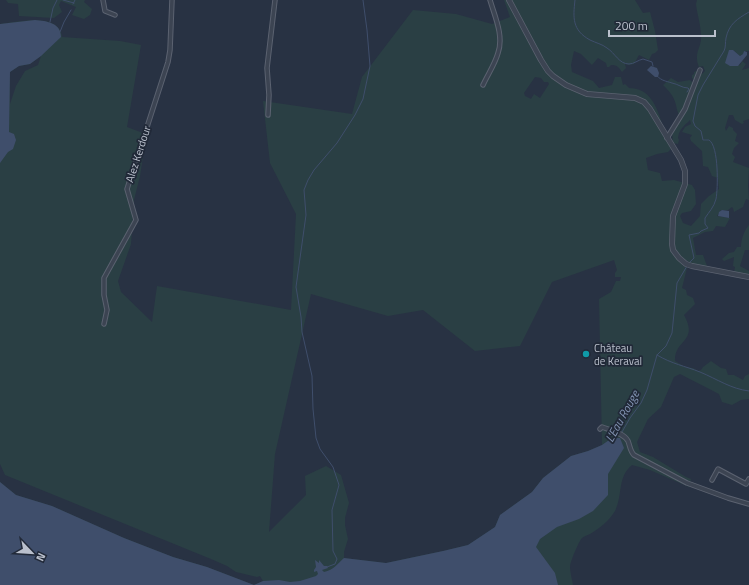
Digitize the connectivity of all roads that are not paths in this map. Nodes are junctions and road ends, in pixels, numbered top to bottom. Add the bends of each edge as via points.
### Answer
1 (103, 0) edge
2 (172, 0) edge
3 (274, 0) edge
4 (490, 0) edge
5 (509, 0) edge
6 (115, 15) dead end
7 (700, 70) dead end
8 (483, 84) dead end
9 (268, 114) dead end
10 (667, 138) junction
11 (749, 278) edge
12 (104, 324) dead end
13 (600, 429) dead end
14 (749, 479) edge
15 (712, 480) dead end
16 (746, 484) junction
17 (743, 489) dead end
18 (749, 504) edge

1 - 6 street via 105,11
2 - 12 street, Alez Kerdour via 168,62 127,189 136,220 104,278 107,310
3 - 9 street via 267,68 270,95
4 - 8 street via 500,42 498,55
5 - 10 street via 551,74 566,85 587,94 630,96 640,100 650,109
7 - 10 street via 685,109
10 - 11 street via 681,160 686,176 685,187 674,214 671,240 675,252 687,264
13 - 18 street via 602,427 624,436 636,457 687,483
14 - 16 street
15 - 16 street via 718,469
16 - 17 street

